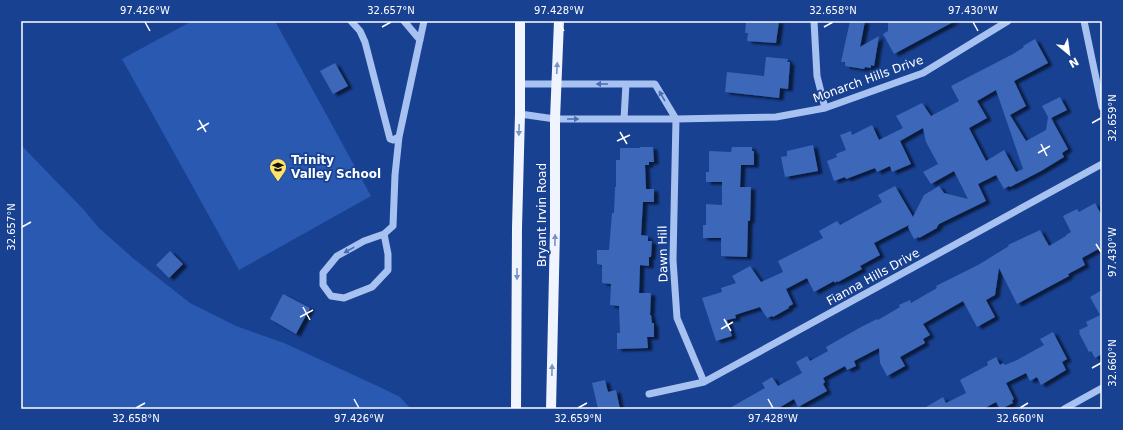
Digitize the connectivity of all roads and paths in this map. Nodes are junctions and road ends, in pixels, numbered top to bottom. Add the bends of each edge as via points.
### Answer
1 (352, 21) edge
2 (404, 21) edge
3 (424, 21) edge
4 (520, 21) edge
5 (559, 21) edge
6 (814, 21) edge
7 (1008, 21) edge
8 (1084, 21) edge
9 (420, 40) junction
10 (519, 84) junction
11 (556, 84) junction
12 (626, 84) junction
13 (1102, 107) edge
14 (825, 108) junction
15 (520, 114) junction
16 (555, 119) junction
17 (624, 119) junction
18 (676, 119) junction
19 (399, 137) junction
20 (1102, 164) edge
21 (384, 234) junction
22 (704, 382) junction
23 (1102, 388) edge
24 (649, 394) dead end
25 (516, 409) edge
26 (551, 409) edge
27 (1064, 409) edge

1 - 19 street via 365,42 390,139
2 - 9 street
3 - 9 street
4 - 10 main road, Bryant Irvin Road
11 -> 5 main road, Bryant Irvin Road
6 - 14 street via 817,76
7 - 14 street, Monarch Hills Drive via 924,72
8 - 13 street
9 - 19 street
10 - 11 street
10 - 15 main road, Bryant Irvin Road
12 -> 11 street
11 - 16 main road, Bryant Irvin Road
12 - 17 street
18 -> 12 street via 654,84
14 - 18 street, Monarch Hills Drive via 776,117
15 - 16 street, Monarch Hills Drive
15 -> 25 main road, Bryant Irvin Road
16 -> 17 street, Monarch Hills Drive
26 -> 16 main road, Bryant Irvin Road
17 - 18 street, Monarch Hills Drive
18 - 22 street, Dawn Hill via 673,260 677,318
19 - 21 street via 394,174 393,226
20 - 22 street, Fianna Hills Drive
21 -> 21 street via 364,241 337,256 323,273 323,285 331,296 344,298 372,287 388,270
22 - 24 street, Fianna Hills Drive
23 - 27 street

